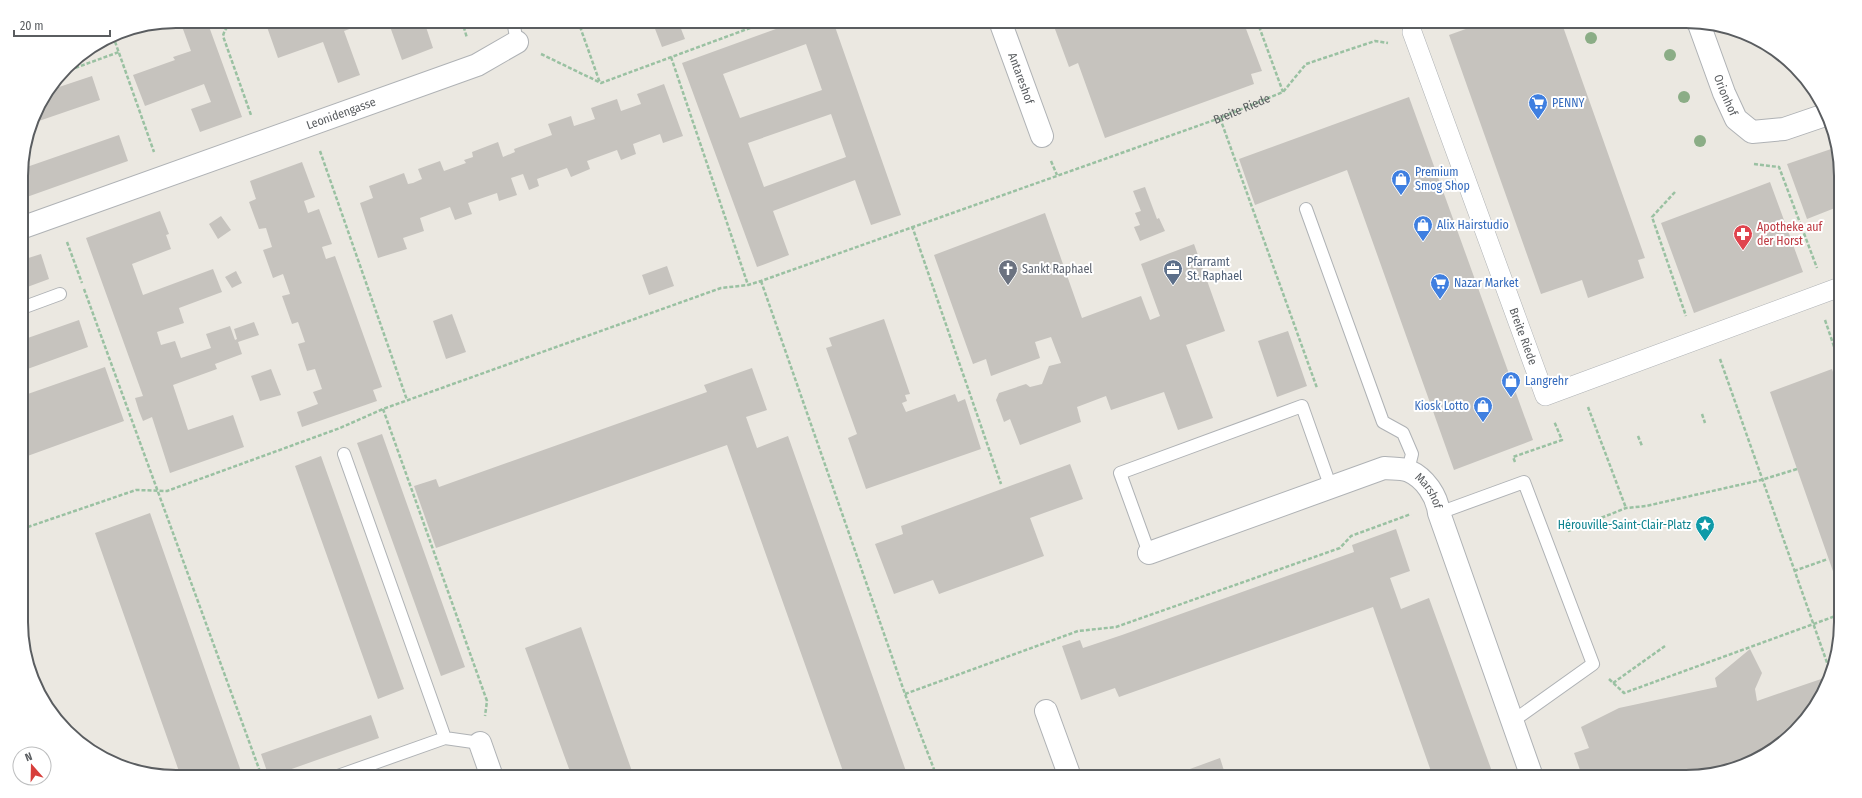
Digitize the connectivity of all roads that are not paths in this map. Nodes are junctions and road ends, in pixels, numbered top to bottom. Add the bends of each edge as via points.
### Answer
1 (514, 28) edge
2 (1003, 28) edge
3 (1701, 29) edge
4 (1415, 40) road end
5 (517, 42) joint
6 (1821, 116) edge
7 (1042, 136) dead end
8 (1306, 209) dead end
9 (28, 226) edge
10 (1827, 291) edge
11 (60, 294) dead end
12 (28, 306) edge
13 (344, 454) dead end
14 (1408, 470) junction
15 (1331, 488) junction
16 (1439, 509) junction
17 (1149, 553) joint
18 (1046, 711) dead end
19 (1513, 722) junction
20 (445, 738) junction
21 (480, 743) joint
22 (355, 770) edge
23 (490, 770) edge
24 (1067, 770) edge
25 (1530, 770) edge

1 - 5 lane
2 - 7 street, Antareshof
3 - 6 street, Orionhof via 1736,119 1752,132 1784,129
4 - 10 street, Breite Riede via 1545,396
5 - 9 street, Leonidengasse via 477,65
8 - 14 lane via 1382,422 1403,433 1412,454
11 - 12 lane
13 - 20 lane
14 - 15 street, Marshof via 1384,468
14 - 16 street, Marshof via 1425,481
15 - 17 street, Marshof
15 - 17 lane via 1302,406 1120,473
16 - 19 street, Marshof
16 - 19 lane via 1524,482 1593,664
18 - 24 street
19 - 25 street, Marshof
20 - 21 lane
20 - 22 lane
21 - 23 street

